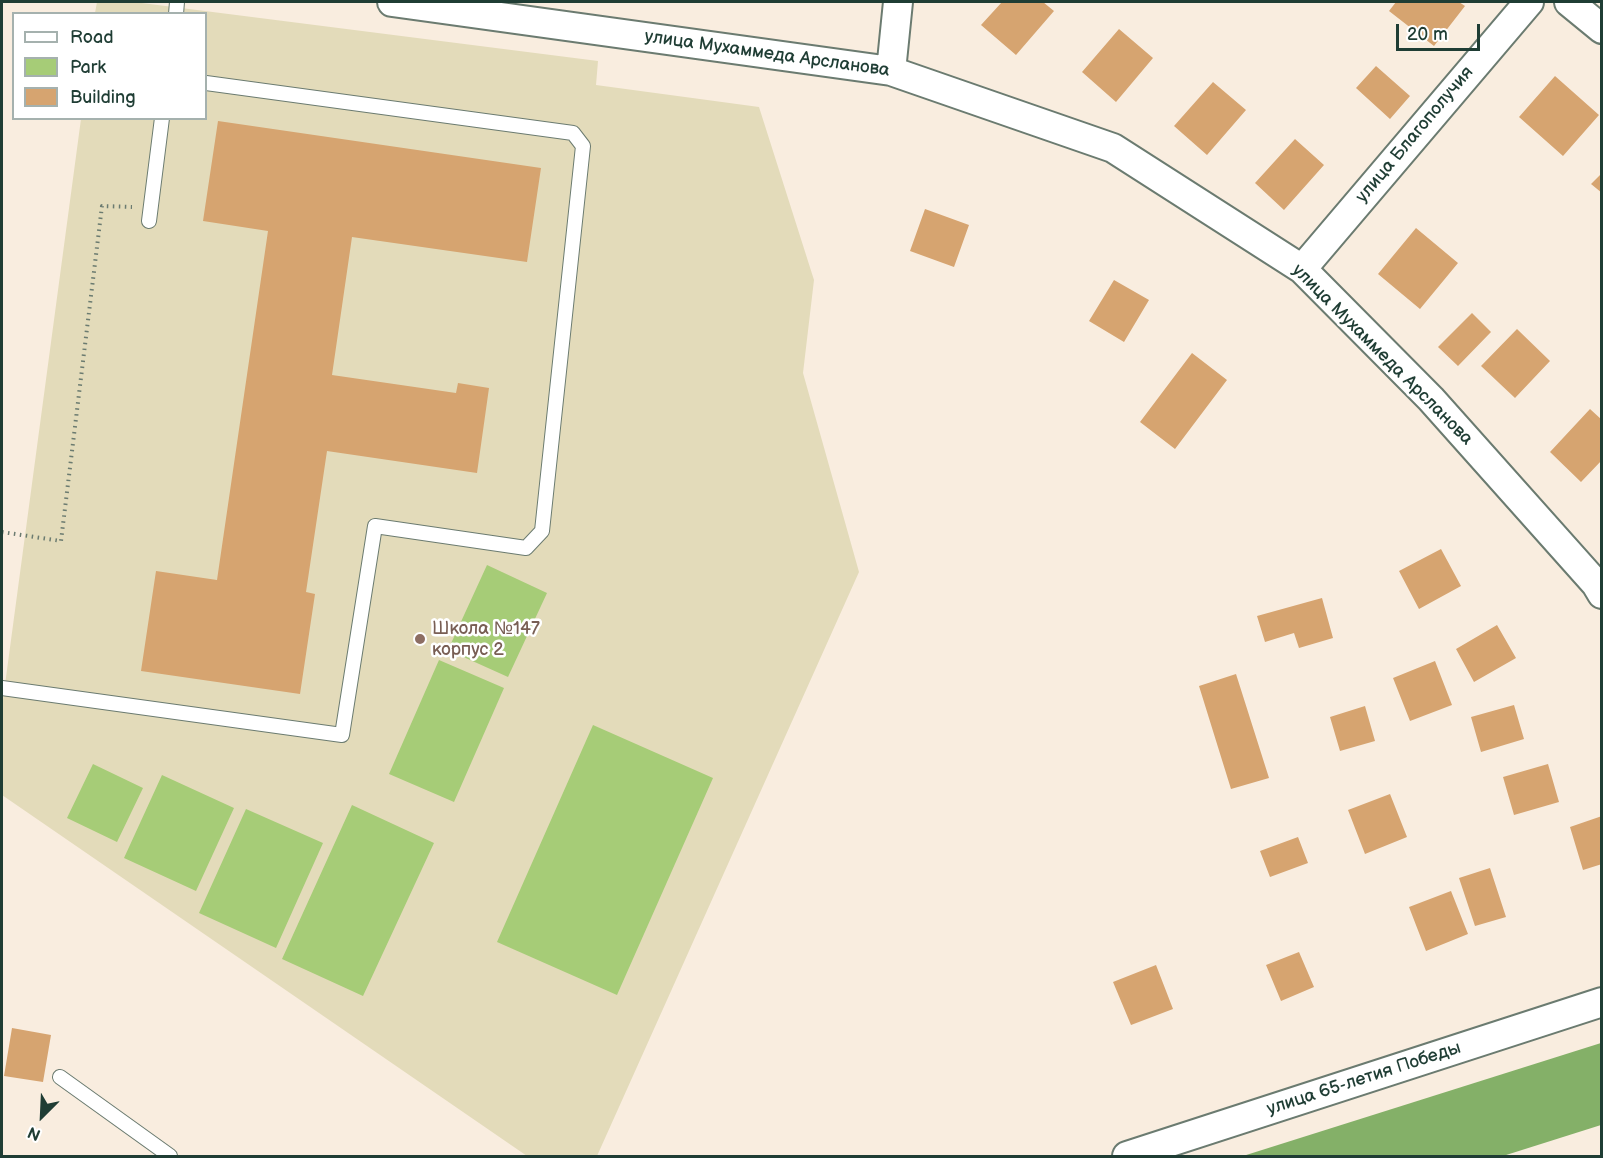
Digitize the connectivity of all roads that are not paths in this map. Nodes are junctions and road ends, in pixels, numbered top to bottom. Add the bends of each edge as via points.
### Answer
1 (392, 2) edge
2 (898, 2) edge
3 (1529, 2) edge
4 (1569, 2) edge
5 (477, 7) edge
6 (1602, 29) edge
7 (891, 70) junction
8 (207, 83) edge
9 (162, 120) edge
10 (148, 221) dead end
11 (1302, 269) junction
12 (1602, 594) edge
13 (2, 688) edge
14 (1602, 1002) edge
15 (60, 1077) dead end
16 (170, 1156) edge
17 (1127, 1156) edge

1 - 5 street, улица Мухаммеда Арсланова
2 - 7 street
3 - 11 street, улица Благополучия
4 - 6 street
5 - 7 street, улица Мухаммеда Арсланова
7 - 11 street, улица Мухаммеда Арсланова via 1113,148
8 - 13 lane via 573,134 583,146 542,531 526,548 375,526 342,735
9 - 10 lane
11 - 12 street, улица Мухаммеда Арсланова via 1431,399
14 - 17 street, улица 65-летия Победы
15 - 16 lane

